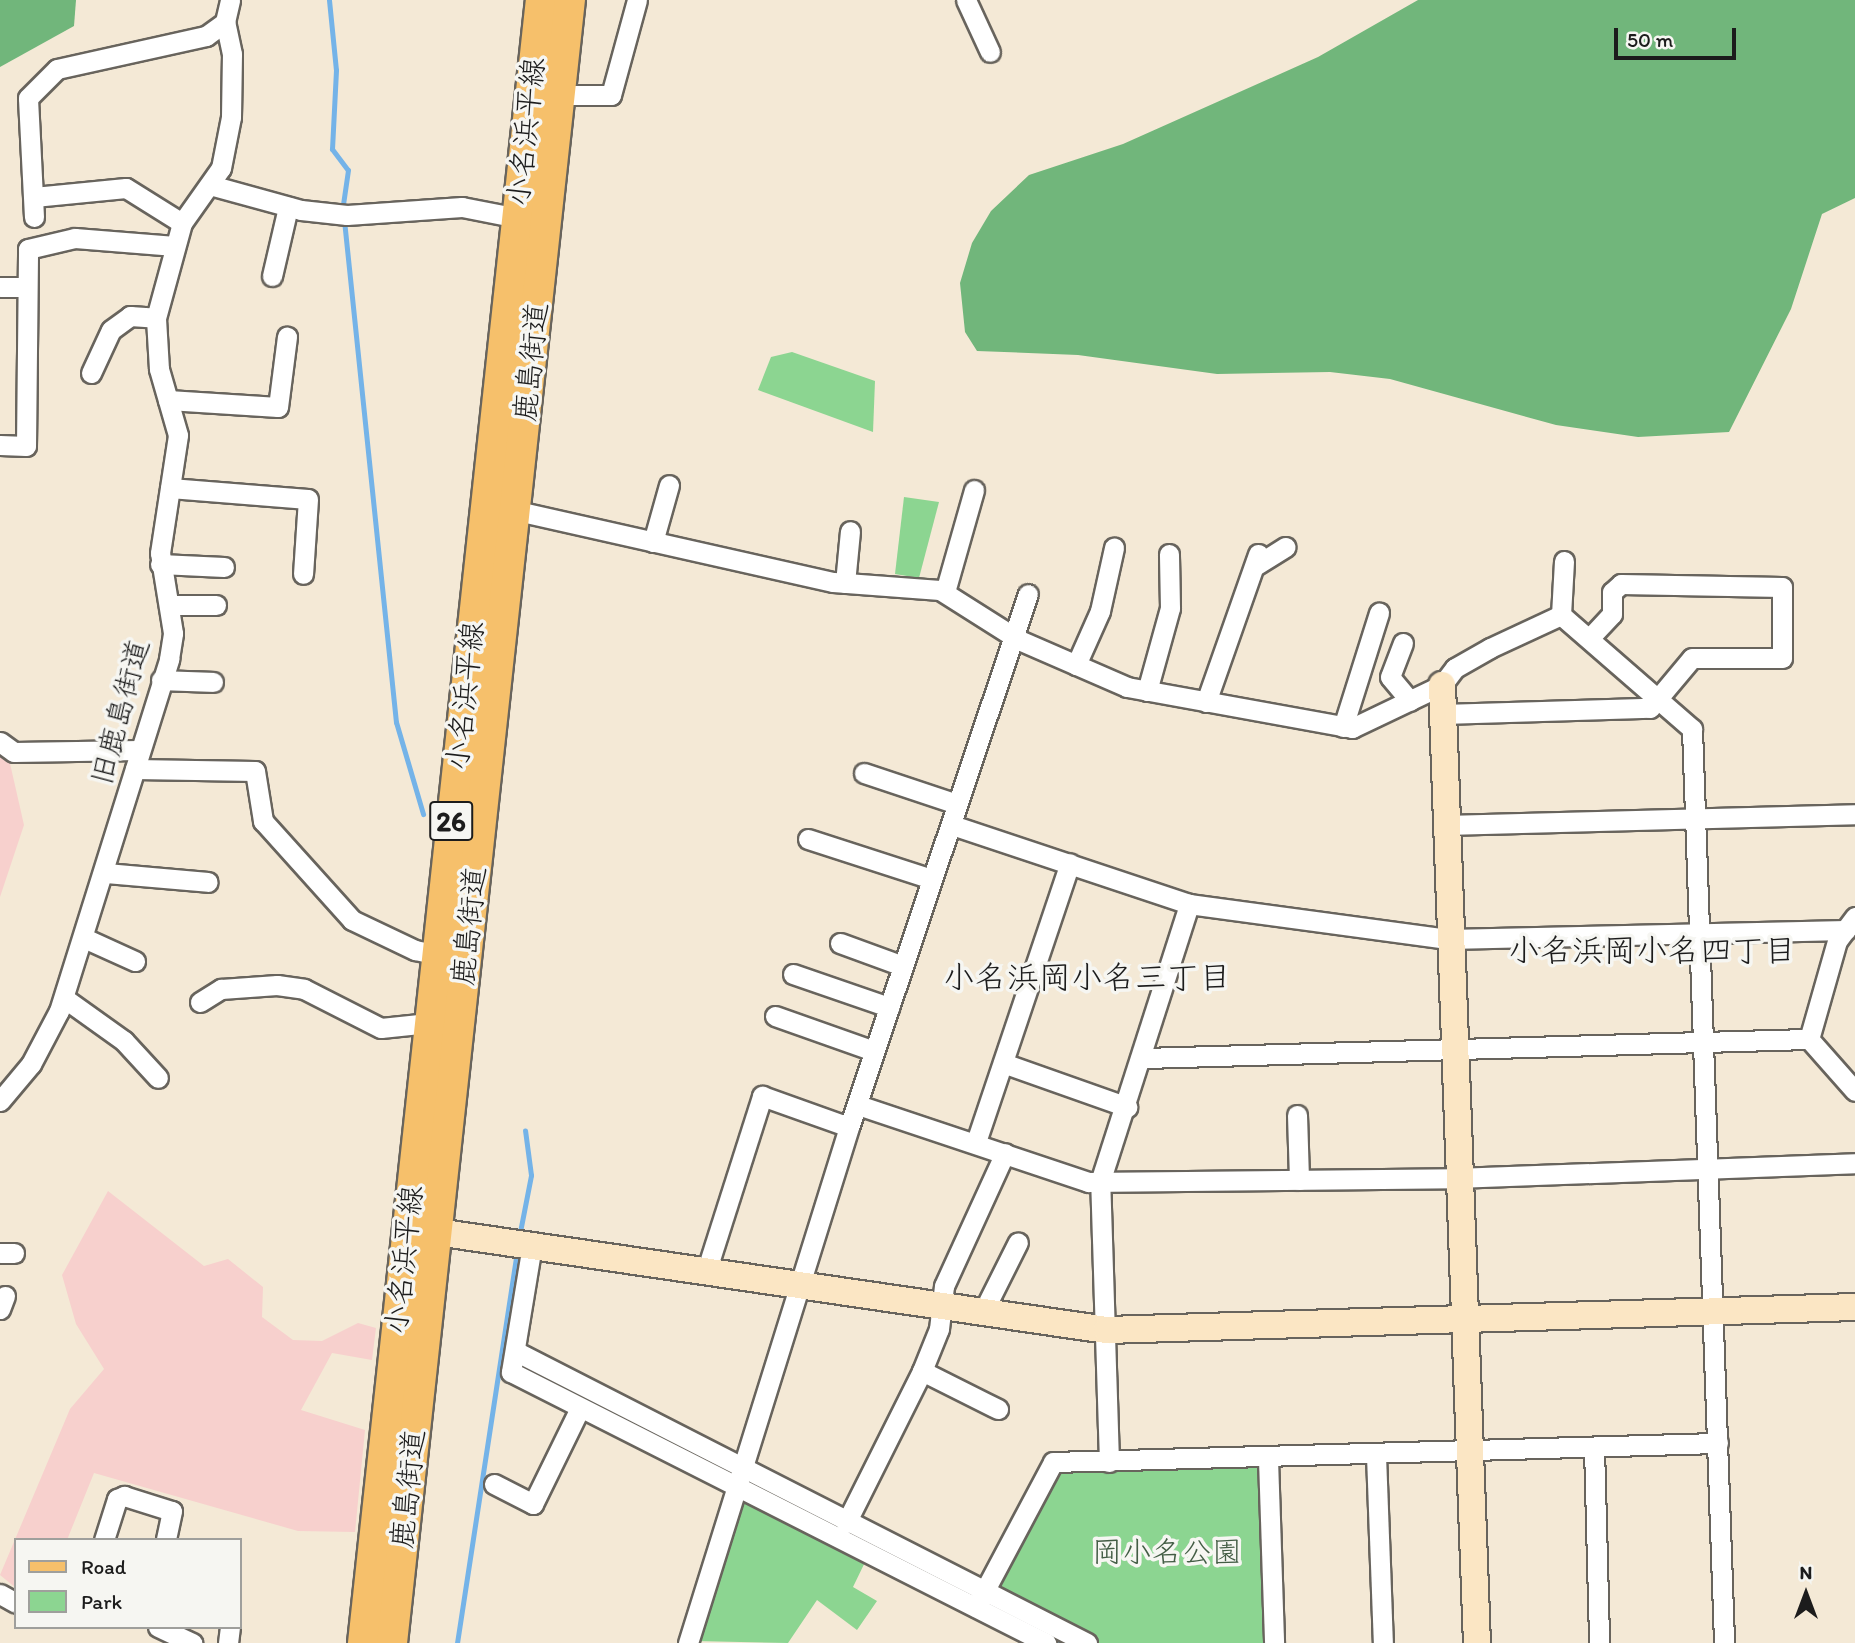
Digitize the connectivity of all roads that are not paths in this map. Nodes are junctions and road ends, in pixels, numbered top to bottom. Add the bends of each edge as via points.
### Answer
1 (541, 0) edge
2 (570, 0) edge
3 (637, 0) edge
4 (966, 0) edge
5 (223, 8) edge
6 (990, 52) dead end
7 (561, 94) junction
8 (210, 185) junction
9 (34, 197) junction
10 (288, 207) junction
11 (34, 217) dead end
12 (517, 217) junction
13 (182, 223) junction
14 (546, 225) junction
15 (175, 246) junction
16 (272, 276) dead end
17 (0, 287) edge
18 (27, 287) junction
19 (156, 318) junction
20 (287, 337) dead end
21 (91, 373) dead end
22 (168, 400) junction
23 (0, 445) edge
24 (669, 485) dead end
25 (170, 488) junction
26 (974, 490) dead end
27 (501, 508) junction
28 (850, 531) dead end
29 (653, 542) junction
30 (1286, 547) dead end
31 (1114, 548) dead end
32 (1169, 554) dead end
33 (1564, 561) dead end
34 (160, 564) junction
35 (224, 567) dead end
36 (303, 574) dead end
37 (845, 583) junction
38 (945, 592) junction
39 (1028, 594) dead end
40 (170, 605) junction
41 (216, 605) dead end
42 (1379, 613) dead end
43 (1561, 615) junction
44 (1013, 635) junction
45 (1590, 638) junction
46 (1403, 643) dead end
47 (1076, 665) junction
48 (161, 680) junction
49 (213, 682) dead end
50 (1442, 685) junction
51 (1147, 691) junction
52 (1658, 699) junction
53 (1410, 701) junction
54 (1206, 702) junction
55 (1442, 714) junction
56 (1343, 727) junction
57 (0, 742) edge
58 (137, 760) junction
59 (864, 773) dead end
60 (957, 804) junction
61 (1855, 814) edge
62 (1697, 818) junction
63 (952, 825) junction
64 (1445, 825) junction
65 (808, 839) dead end
66 (1070, 863) junction
67 (106, 873) junction
68 (932, 879) junction
69 (208, 882) dead end
70 (1189, 904) junction
71 (1851, 923) edge
72 (1700, 932) junction
73 (84, 938) junction
74 (1448, 939) junction
75 (840, 943) dead end
76 (451, 957) junction
77 (135, 961) dead end
78 (903, 966) junction
79 (793, 974) dead end
80 (64, 998) junction
81 (200, 1002) dead end
82 (889, 1007) junction
83 (775, 1016) dead end
84 (429, 1023) junction
85 (1809, 1039) junction
86 (1705, 1043) junction
87 (874, 1051) junction
88 (1454, 1052) junction
89 (1144, 1058) junction
90 (1003, 1063) junction
91 (158, 1078) dead end
92 (1855, 1091) edge
93 (0, 1101) edge
94 (858, 1105) junction
95 (1127, 1107) junction
96 (1297, 1115) dead end
97 (849, 1127) junction
98 (976, 1142) junction
99 (1005, 1153) junction
100 (1855, 1163) edge
101 (1709, 1168) junction
102 (1455, 1178) junction
103 (1299, 1180) junction
104 (1100, 1182) junction
105 (407, 1229) junction
106 (439, 1231) junction
107 (1018, 1242) dead end
108 (523, 1243) junction
109 (706, 1272) junction
110 (802, 1286) junction
111 (941, 1307) junction
112 (1855, 1307) edge
113 (1716, 1311) junction
114 (982, 1314) junction
115 (1462, 1320) junction
116 (1107, 1330) junction
117 (515, 1359) junction
118 (922, 1371) junction
119 (580, 1408) junction
120 (998, 1409) dead end
121 (1718, 1443) junction
122 (1594, 1447) junction
123 (1471, 1451) junction
124 (1376, 1455) junction
125 (1268, 1459) junction
126 (1109, 1462) junction
127 (743, 1478) junction
128 (494, 1483) dead end
129 (846, 1523) junction
130 (105, 1538) edge
131 (166, 1538) edge
132 (981, 1599) junction
133 (162, 1629) edge
134 (185, 1642) edge
135 (363, 1643) edge
136 (392, 1643) edge
137 (688, 1643) edge
138 (1046, 1643) edge
139 (1087, 1643) edge
140 (1274, 1643) edge
141 (1382, 1643) edge
142 (1477, 1643) edge
143 (1599, 1643) edge
144 (1724, 1643) edge

1 - 12 main road, 小名浜平線 / 26
2 - 7 main road, 鹿島街道 / 26
3 - 7 street via 611,95
4 - 6 street
5 - 8 street, 旧鹿島街道 via 232,54 232,117 222,168
5 - 9 street via 206,36 57,68 27,98
7 - 14 main road, 鹿島街道 / 26
8 - 10 street
8 - 13 street, 旧鹿島街道
9 - 11 street
9 - 13 street via 126,188
10 - 12 street via 342,214 462,207
10 - 16 street
12 - 14 street
12 - 27 main road, 小名浜平線 / 26
13 - 15 street, 旧鹿島街道
14 - 27 main road, 鹿島街道 / 26
15 - 18 street via 75,238 27,249
15 - 19 street, 旧鹿島街道
17 - 18 street
18 - 23 street via 26,446
19 - 21 street via 130,316 111,330
19 - 22 street, 旧鹿島街道
20 - 22 street via 278,407
22 - 25 street, 旧鹿島街道 via 178,435
24 - 29 street
25 - 34 street, 旧鹿島街道
25 - 36 street via 308,499
26 - 38 street
27 - 29 street
27 - 76 main road, 鹿島街道 / 26
28 - 37 street
29 - 37 street
30 - 54 street via 1257,560
31 - 47 street via 1100,611
32 - 51 street via 1170,607
33 - 43 street
34 - 35 street
34 - 40 street, 旧鹿島街道
37 - 38 street
38 - 44 street
39 - 44 street
40 - 41 street
40 - 48 street, 旧鹿島街道 via 173,634
42 - 56 street
43 - 45 street
43 - 50 street via 1455,668
44 - 47 street
44 - 60 street
45 - 52 street
45 - 52 street via 1612,614 1612,592 1621,584 1782,587 1782,658 1692,658
46 - 53 street via 1390,677
47 - 51 street
48 - 49 street
48 - 58 street, 旧鹿島街道
50 - 53 street
50 - 55 street
51 - 54 street
52 - 55 street via 1650,708
52 - 62 street via 1696,738
53 - 56 street via 1359,727
54 - 56 street
55 - 64 street
57 - 58 street via 14,752
58 - 67 street, 旧鹿島街道
58 - 76 street via 255,771 263,821 352,920
59 - 60 street
60 - 63 street
61 - 62 street
62 - 64 street
62 - 72 street
63 - 66 street
63 - 68 street
64 - 74 street
65 - 68 street
66 - 70 street
66 - 90 street
67 - 69 street
67 - 73 street, 旧鹿島街道
68 - 78 street
70 - 74 street
70 - 89 street
71 - 72 street
71 - 85 street
72 - 74 street
72 - 86 street
73 - 77 street
73 - 80 street, 旧鹿島街道
74 - 88 street
75 - 78 street
76 - 84 main road, 小名浜平線 / 26
76 - 106 main road, 鹿島街道 / 26
78 - 82 street
79 - 82 street
80 - 91 street via 124,1041
80 - 93 street, 旧鹿島街道 via 31,1064
81 - 84 street via 221,989 277,985 304,989 381,1028
82 - 87 street
83 - 87 street
84 - 105 main road, 小名浜平線 / 26
85 - 86 street
85 - 92 street
86 - 88 street
86 - 101 street
87 - 94 street
88 - 89 street
88 - 102 street
89 - 95 street
90 - 95 street
90 - 98 street
94 - 97 street
94 - 98 street
95 - 104 street
96 - 103 street
97 - 109 street via 762,1096
97 - 110 street
98 - 99 street
99 - 104 street
99 - 111 street via 944,1286
100 - 101 street
101 - 102 street
101 - 113 street
102 - 103 street
102 - 115 street
103 - 104 street
104 - 116 street
105 - 106 street
105 - 135 main road, 小名浜平線 / 26
106 - 108 street
106 - 136 main road, 鹿島街道 / 26
107 - 114 street
108 - 109 street
108 - 117 street
109 - 110 street
110 - 111 street
110 - 127 street
111 - 114 street
111 - 118 street
112 - 113 street
113 - 115 street
113 - 121 street
114 - 116 street
115 - 116 street
115 - 123 street
116 - 126 street
117 - 119 street via 511,1372
117 - 127 street
118 - 120 street
118 - 129 street
119 - 127 street
119 - 128 street via 533,1504
121 - 122 street
121 - 144 street
122 - 123 street
122 - 143 street
123 - 124 street
123 - 142 street
124 - 125 street
124 - 141 street
125 - 126 street
125 - 140 street
126 - 132 street via 1053,1462
127 - 129 street
127 - 132 street
127 - 137 street
129 - 132 street
130 - 131 street via 117,1499 124,1496 172,1511
132 - 138 street
132 - 139 street
133 - 134 street

